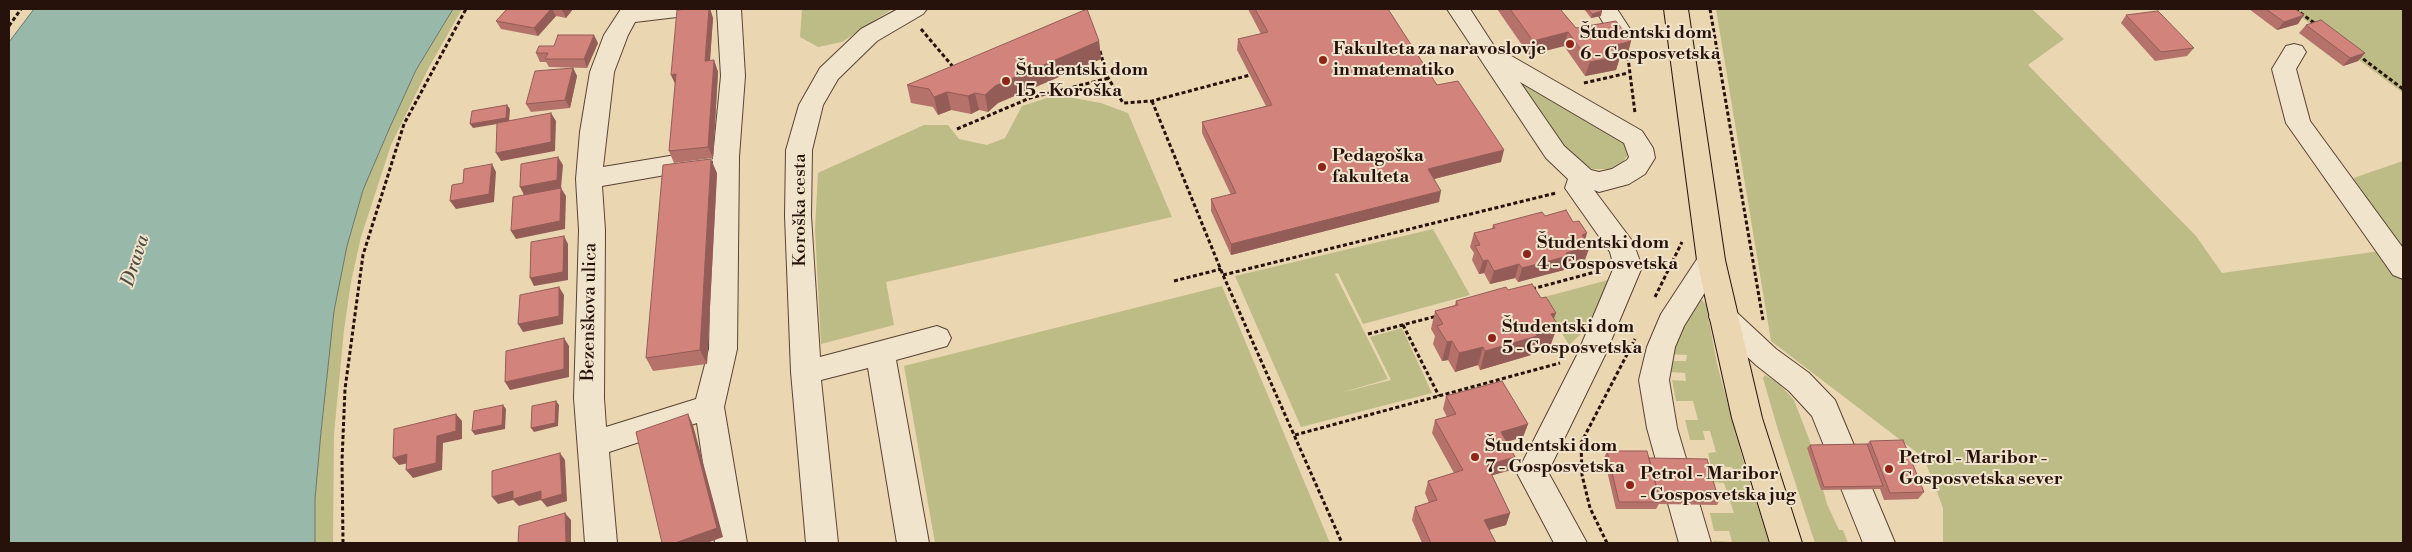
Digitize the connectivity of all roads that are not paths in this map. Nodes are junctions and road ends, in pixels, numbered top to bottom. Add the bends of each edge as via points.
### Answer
1 (677, 9) edge
2 (729, 9) edge
3 (1458, 9) edge
4 (1606, 9) edge
5 (1676, 9) edge
6 (630, 12) edge
7 (918, 18) edge
8 (1618, 29) edge
9 (1486, 52) junction
10 (2294, 52) dead end
11 (726, 157) junction
12 (589, 179) junction
13 (1580, 182) junction
14 (1711, 260) junction
15 (2403, 268) edge
16 (1723, 317) junction
17 (937, 338) dead end
18 (880, 354) junction
19 (806, 372) junction
20 (709, 407) junction
21 (593, 444) junction
22 (601, 543) edge
23 (731, 543) edge
24 (822, 543) edge
25 (913, 543) edge
26 (1571, 543) edge
27 (1695, 543) edge
28 (1786, 543) edge
29 (1879, 543) edge

1 - 6 street, Bezenškova ulica
2 - 11 street via 733,76
3 - 9 street
4 - 8 street
5 - 14 main road
6 - 12 street, Bezenškova ulica via 616,35 602,72
7 - 19 street, Koroška cesta via 869,35 828,74 811,105 800,150 798,208
9 - 13 street via 1555,152
9 - 13 street via 1633,136 1642,158 1630,173 1600,182
10 - 15 street via 2284,69 2298,123
11 - 12 street
11 - 20 street via 723,349
12 - 21 street, Bezenškova ulica via 592,230 589,398
13 - 26 street via 1623,249 1628,267 1591,355 1532,473
14 - 16 main road
14 - 27 street via 1671,322 1661,347 1654,380 1662,428
16 - 28 main road via 1747,418
16 - 29 street via 1799,382 1824,409
17 - 18 street
18 - 19 street
18 - 25 street
19 - 24 street, Koroška cesta
20 - 21 street
20 - 23 street
21 - 22 street, Bezenškova ulica

